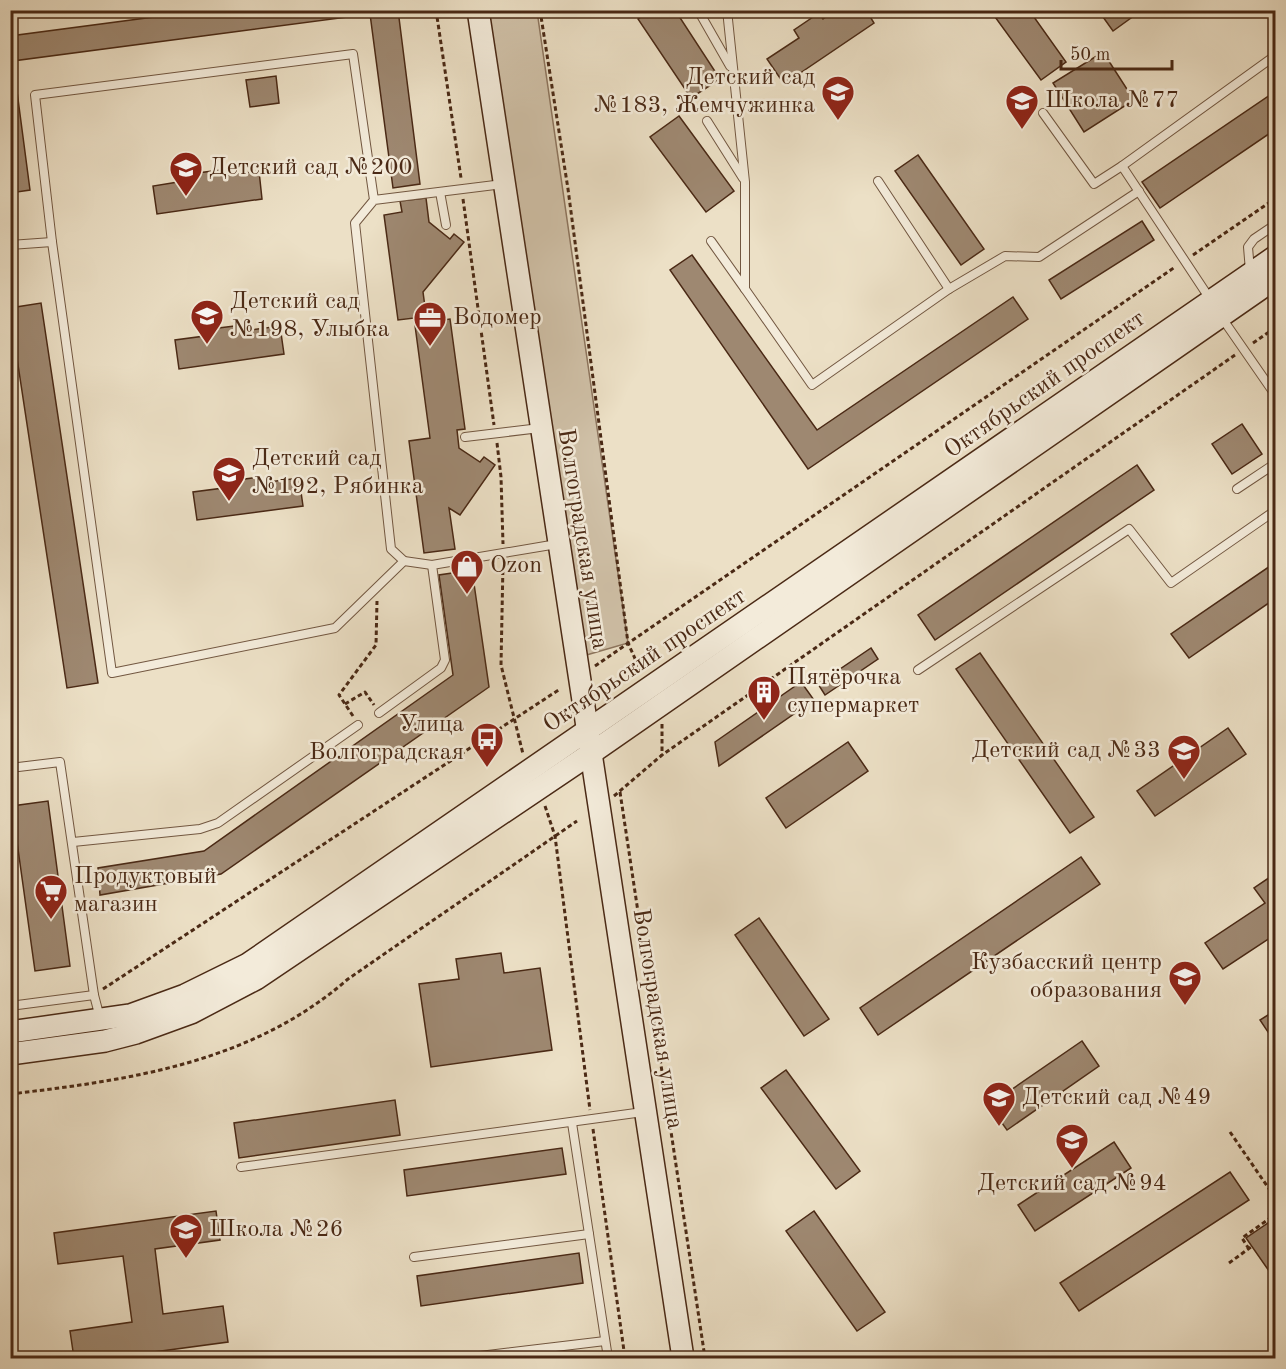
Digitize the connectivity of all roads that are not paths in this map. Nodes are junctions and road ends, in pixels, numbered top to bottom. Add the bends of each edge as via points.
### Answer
1 (478, 10) edge
2 (698, 10) edge
3 (727, 10) edge
4 (1275, 55) edge
5 (732, 69) junction
6 (1043, 113) dead end
7 (707, 121) dead end
8 (1122, 166) junction
9 (878, 181) dead end
10 (745, 182) junction
11 (502, 184) junction
12 (1139, 191) junction
13 (440, 192) junction
14 (374, 200) junction
15 (1275, 224) edge
16 (446, 225) dead end
17 (52, 242) junction
18 (711, 242) dead end
19 (10, 245) edge
20 (1275, 256) edge
21 (1251, 273) junction
22 (1275, 278) edge
23 (745, 289) junction
24 (950, 289) junction
25 (1216, 308) junction
26 (1275, 396) edge
27 (540, 428) junction
28 (465, 437) dead end
29 (1275, 463) edge
30 (1237, 489) dead end
31 (1275, 510) edge
32 (557, 544) junction
33 (404, 561) junction
34 (432, 565) junction
35 (918, 670) dead end
36 (379, 713) road end
37 (358, 726) road end
38 (588, 744) junction
39 (10, 768) edge
40 (73, 842) junction
41 (94, 995) junction
42 (10, 1006) edge
43 (100, 1020) junction
44 (10, 1032) edge
45 (10, 1054) edge
46 (645, 1112) junction
47 (573, 1123) junction
48 (241, 1167) dead end
49 (589, 1234) junction
50 (414, 1257) dead end
51 (605, 1341) junction
52 (463, 1359) edge
53 (608, 1359) edge
54 (683, 1359) edge

1 - 11 main road, Волгоградская улица
2 - 5 lane
3 - 5 lane
4 - 8 lane
5 - 10 lane
6 - 8 lane via 1094,184
7 - 10 lane
8 - 12 lane
9 - 24 lane
10 - 23 lane
11 - 13 lane
11 - 27 main road, Волгоградская улица
12 - 24 lane via 1039,257 1005,256
12 - 25 lane
13 - 14 lane
13 - 16 lane
14 - 17 lane via 353,54 35,95
14 - 33 lane via 355,223 391,549
15 - 21 lane via 1248,247
17 - 19 lane
17 - 33 lane via 112,673 335,628
18 - 23 lane
20 - 21 main road, Октябрьский проспект
21 - 25 main road, Октябрьский проспект
22 - 25 main road, Октябрьский проспект
23 - 24 lane via 812,385
25 - 26 lane
25 - 38 main road, Октябрьский проспект
27 - 28 lane
27 - 32 main road, Волгоградская улица
29 - 30 lane
31 - 35 lane via 1171,583 1129,529
32 - 34 lane
32 - 38 main road, Волгоградская улица
33 - 34 lane
34 - 36 lane via 445,660 441,668
37 - 40 lane via 218,823 200,829
38 - 43 main road, Октябрьский проспект via 248,964 185,995 130,1015
38 - 45 main road, Октябрьский проспект via 256,979 191,1013 136,1033
38 - 46 main road, Волгоградская улица
39 - 40 lane via 60,762
40 - 41 lane
41 - 42 lane
41 - 43 lane
43 - 44 main road, Октябрьский проспект
46 - 47 lane
46 - 54 main road, Волгоградская улица
47 - 48 lane
47 - 49 lane
49 - 50 lane
49 - 51 lane
51 - 52 lane
51 - 53 lane

